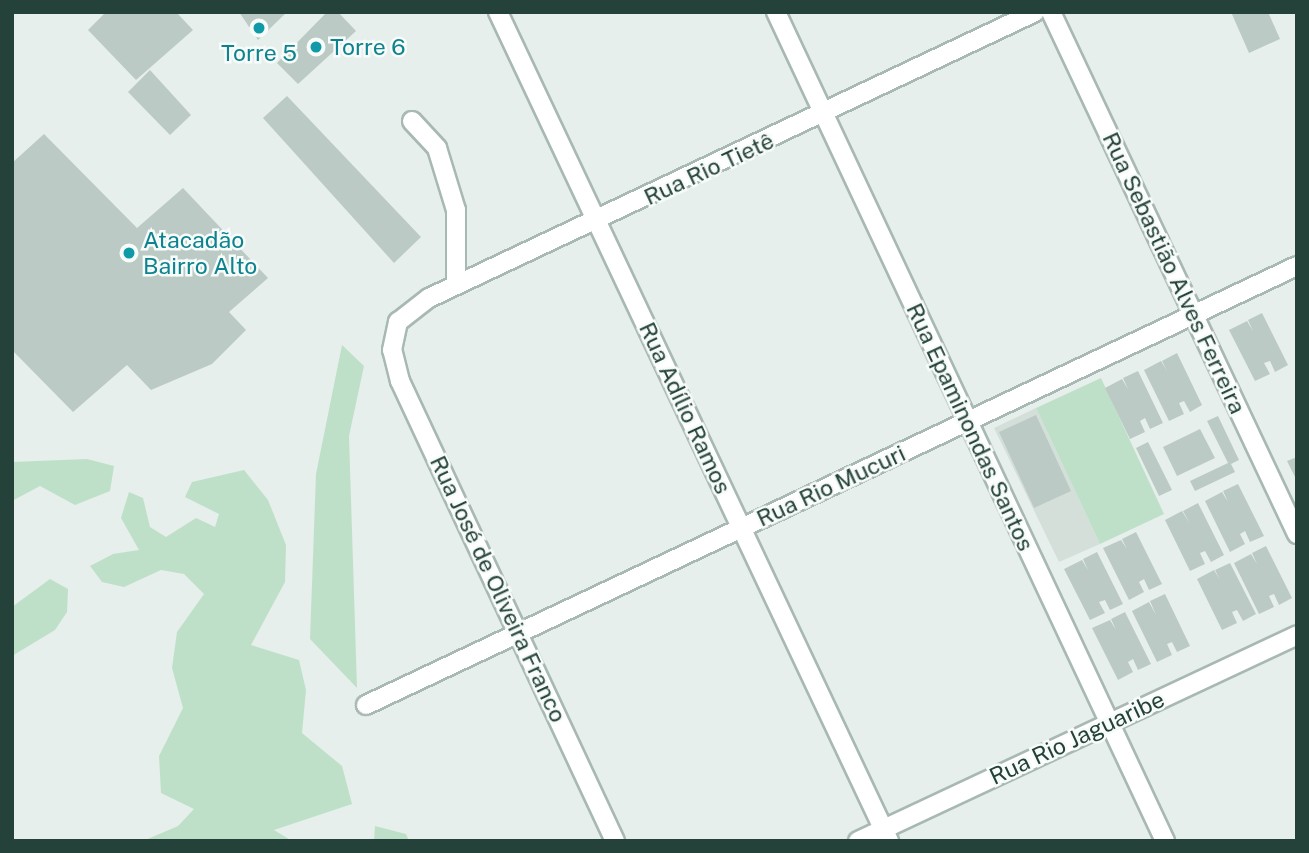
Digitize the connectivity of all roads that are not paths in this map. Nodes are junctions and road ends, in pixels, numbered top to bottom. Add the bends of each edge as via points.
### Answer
1 (498, 12) edge
2 (776, 12) edge
3 (1035, 12) edge
4 (1051, 12) edge
5 (824, 115) junction
6 (412, 121) dead end
7 (596, 221) junction
8 (1297, 266) edge
9 (456, 285) junction
10 (1194, 315) junction
11 (392, 335) joint
12 (968, 421) junction
13 (741, 528) junction
14 (1297, 534) edge
15 (518, 633) junction
16 (1297, 635) edge
17 (366, 705) dead end
18 (1110, 723) junction
19 (886, 835) edge
20 (615, 841) edge
21 (858, 841) edge
22 (1165, 841) edge

1 - 7 street, Rua Adílio Ramos
2 - 5 street, Rua Epaminondas Santos
3 - 5 street, Rua Rio Tietê
4 - 10 street, Rua Sebastião Alves Ferreira
5 - 7 street, Rua Rio Tietê
5 - 12 street, Rua Epaminondas Santos
6 - 9 street via 437,148 456,210
7 - 9 street, Rua Rio Tietê
7 - 13 street, Rua Adílio Ramos
8 - 10 street, Rua Rio Mucuri
9 - 11 street, Rua Rio Tietê via 416,305
10 - 12 street, Rua Rio Mucuri
10 - 14 street, Rua Sebastião Alves Ferreira
11 - 15 street, Rua José de Oliveira Franco via 400,381
12 - 13 street, Rua Rio Mucuri
12 - 18 street, Rua Epaminondas Santos
13 - 15 street, Rua Rio Mucuri
13 - 19 street, Rua Adílio Ramos
15 - 17 street, Rua Rio Mucuri
15 - 20 street, Rua José de Oliveira Franco
16 - 18 street, Rua Rio Jaguaribe
18 - 19 street, Rua Rio Jaguaribe
18 - 22 street, Rua Epaminondas Santos
19 - 21 street, Rua Rio Jaguaribe

